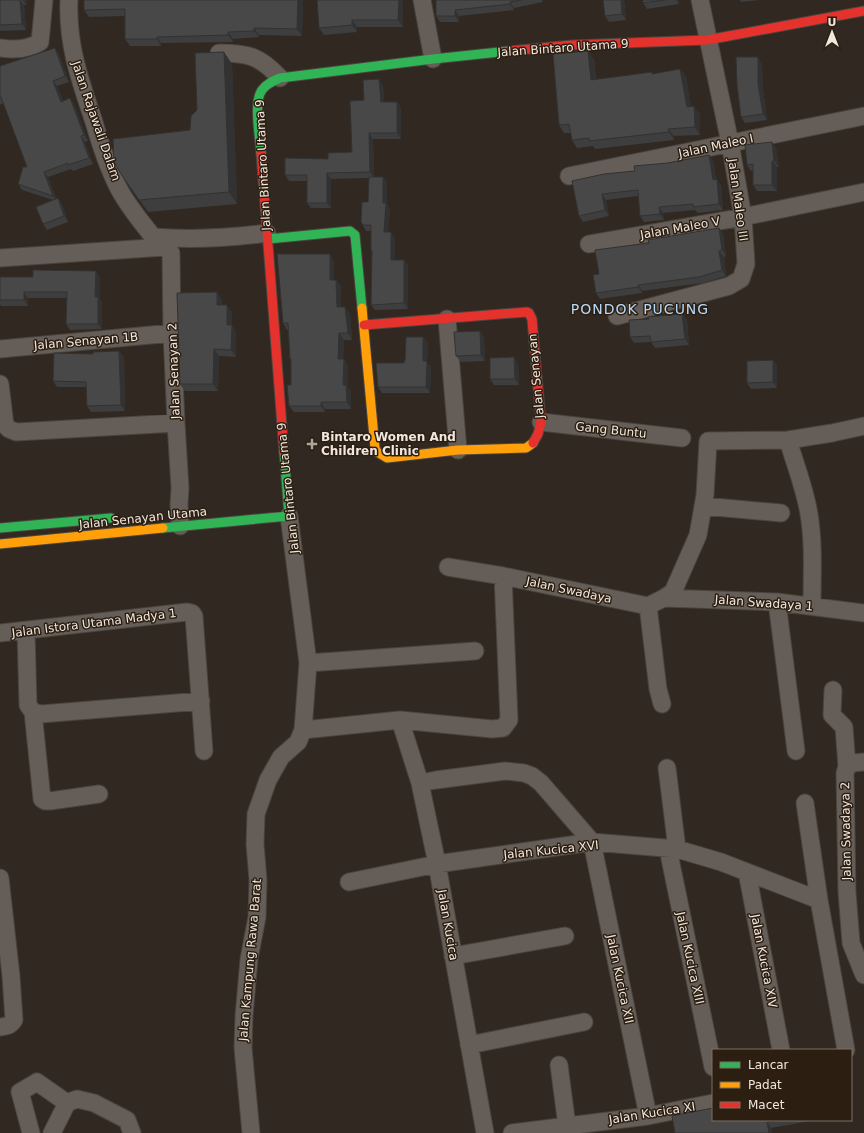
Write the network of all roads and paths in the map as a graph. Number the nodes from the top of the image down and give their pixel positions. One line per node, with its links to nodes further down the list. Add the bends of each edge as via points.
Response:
1 (44, 0): 7 (street, via 40,42 19,50)
2 (69, 0): 18 (street, Jalan Rajawali Dalam, via 71,39 76,66 103,152 131,210 153,237 180,239)
3 (422, 0): 10 (street)
4 (700, 0): 6 (street, Jalan Maleo III)
5 (864, 11): 6 (street, Jalan Bintaro Utama 9)
6 (707, 40): 10 (street, Jalan Bintaro Utama 9, via 572,45); 14 (street, Jalan Maleo III)
7 (0, 48)
8 (220, 53): 9 (street)
9 (259, 59): 11 (street); 12 (street)
10 (433, 59): 11 (street, Jalan Bintaro Utama 9)
11 (280, 78): 12 (street, Jalan Bintaro Utama 9, via 268,83)
12 (260, 91): 18 (street, Jalan Bintaro Utama 9, via 257,101)
13 (864, 116): 14 (street, Jalan Maleo I)
14 (730, 143): 15 (street, Jalan Maleo I); 17 (street, Jalan Maleo III)
15 (569, 176)
16 (864, 192): 17 (street, Jalan Maleo V)
17 (743, 217): 19 (street, Jalan Maleo V); 21 (street, Jalan Maleo III, via 746,264 741,279 729,286)
18 (267, 236): 23 (street, Jalan Senayan, via 344,231 355,235); 34 (street, Jalan Bintaro Utama 9)
19 (589, 244)
20 (0, 258): 24 (street, Jalan Senayan 2, via 165,247 171,253)
21 (617, 316)
22 (447, 319): 23 (street, Jalan Senayan); 27 (street, Jalan Senayan, via 529,313 532,319); 32 (street)
23 (364, 325): 32 (street, Jalan Senayan, via 377,452 388,458)
24 (172, 333): 25 (street, Jalan Senayan 1B); 28 (street, Jalan Senayan 2)
25 (0, 349)
26 (0, 384): 28 (street, via 5,425 16,432)
27 (541, 422): 30 (street, Gang Buntu); 32 (street, Jalan Senayan, via 535,440 526,448)
28 (176, 423): 37 (street, Jalan Senayan 2)
29 (863, 429): 31 (street)
30 (682, 438)
31 (788, 440): 33 (street, via 708,441); 45 (street, via 809,515 812,539)
32 (458, 450)
33 (703, 506): 35 (street); 42 (street, via 698,535 673,592)
34 (285, 507): 37 (street, Jalan Senayan Utama); 50 (street, Jalan Bintaro Utama 9)
35 (781, 513)
36 (117, 517): 38 (street, Jalan Senayan Utama)
37 (181, 517): 39 (street, Jalan Senayan Utama)
38 (0, 528)
39 (0, 544)
40 (448, 567): 41 (street, Jalan Swadaya)
41 (503, 576): 44 (street, Jalan Swadaya); 55 (street, via 509,720 503,728 492,729)
42 (664, 598): 43 (street, Jalan Swadaya 1); 44 (street)
43 (777, 602): 45 (street, Jalan Swadaya 1); 58 (street)
44 (648, 606): 53 (street)
45 (812, 606): 46 (street, Jalan Swadaya 1)
46 (864, 613)
47 (26, 631): 48 (street, Jalan Istora Utama Madya 1); 52 (street, Jalan Istora Utama Madya 1, via 192,613); 54 (street, via 28,705)
48 (0, 633)
49 (475, 652): 50 (street)
50 (308, 663): 56 (street, Jalan Bintaro Utama 9)
51 (833, 690): 60 (street, Jalan Swadaya 2, via 832,715 844,727)
52 (201, 701): 54 (street, via 41,714); 57 (street, Jalan Istora Utama Madya 1)
53 (662, 704)
54 (33, 712): 63 (street, via 42,799 50,801)
55 (400, 720): 56 (street); 62 (street, Jalan Kucica)
56 (303, 730): 90 (street, Jalan Kampung Rawa Barat, via 298,742 281,757 268,780 256,814 256,918 249,958 243,1048)
57 (204, 751)
58 (796, 751)
59 (864, 762): 60 (street, via 853,763)
60 (847, 767): 74 (street, Jalan Swadaya 2, via 847,892 851,942)
61 (667, 768): 66 (street, Jalan Kucica XIII)
62 (420, 783): 65 (street, via 504,771 524,773 541,783); 67 (street, Jalan Kucica)
63 (99, 794)
64 (805, 803): 71 (street)
65 (592, 842): 66 (street, Jalan Kucica XVI); 67 (street, Jalan Kucica XVI); 85 (street, Jalan Kucica XII)
66 (673, 849): 68 (street, Jalan Kucica XVI); 81 (street, Jalan Kucica XIII)
67 (437, 864): 69 (street, Jalan Kucica XVI); 73 (street, Jalan Kucica)
68 (747, 872): 71 (street, Jalan Kucica XVI); 79 (street, Jalan Kucica XIV)
69 (348, 882)
70 (0, 887): 75 (street)
71 (819, 900): 80 (street)
72 (564, 936): 73 (street)
73 (453, 956): 78 (street, Jalan Kucica)
74 (864, 974)
75 (5, 977): 77 (street, via 14,1020 8,1026)
76 (584, 1022): 78 (street)
77 (0, 1027)
78 (469, 1045): 91 (street, Jalan Kucica)
79 (781, 1049)
80 (846, 1049)
81 (712, 1062)
82 (558, 1065): 86 (street)
83 (67, 1103): 87 (street, via 37,1082 20,1092); 88 (street); 89 (street, via 77,1099 94,1102 127,1120)
84 (712, 1103): 85 (street, Jalan Kucica XI)
85 (648, 1116): 86 (street, Jalan Kucica XI)
86 (567, 1126): 92 (street, Jalan Kucica XI)
87 (31, 1133)
88 (52, 1133)
89 (132, 1133)
90 (251, 1133)
91 (485, 1133)
92 (512, 1133)

